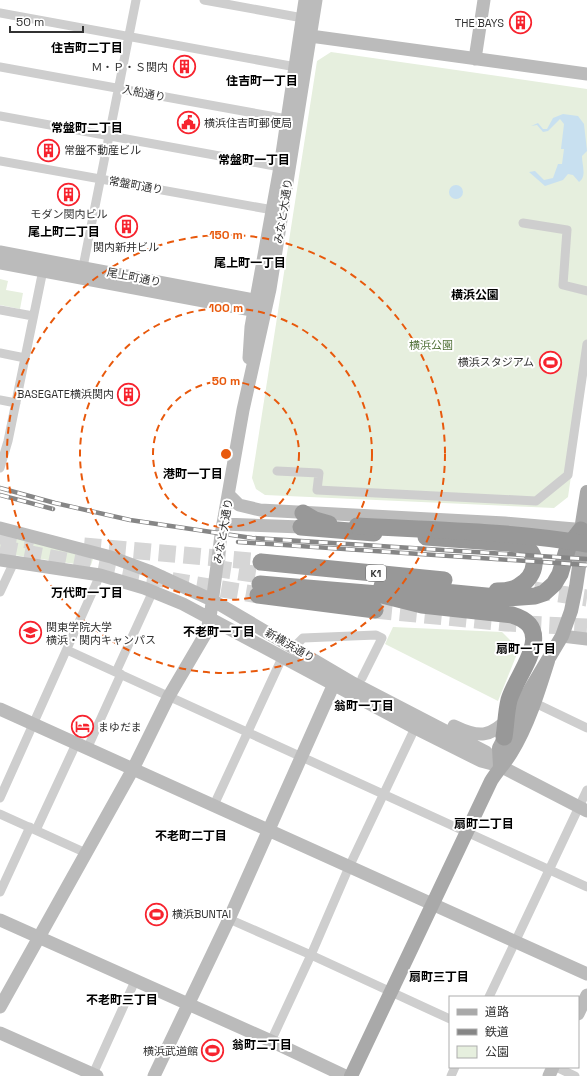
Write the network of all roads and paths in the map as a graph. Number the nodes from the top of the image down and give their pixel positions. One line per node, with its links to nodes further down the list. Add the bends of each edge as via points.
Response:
1 (136, 0): 9 (street)
2 (204, 0): 7 (street)
3 (305, 0): 7 (street, みなと大通り)
4 (316, 0): 8 (street, みなと大通り)
5 (484, 0): 10 (street)
6 (0, 14): 9 (street)
7 (303, 18): 8 (street, みなと大通り)
8 (306, 35): 10 (street); 12 (street, みなと大通り); 28 (street, みなと大通り)
9 (129, 36): 12 (street); 14 (street)
10 (475, 59): 13 (street)
11 (0, 67): 14 (street, 入船通り)
12 (296, 67): 16 (street, みなと大通り)
13 (587, 74)
14 (118, 88): 16 (street, 入船通り); 17 (street)
15 (0, 116): 17 (street)
16 (287, 119): 19 (street, みなと大通り)
17 (109, 135): 19 (street); 20 (street)
18 (0, 161): 20 (street, 常盤町通り)
19 (280, 167): 21 (street, みなと大通り)
20 (100, 179): 21 (street, 常盤町通り); 26 (street)
21 (273, 210): 28 (street, みなと大通り)
22 (523, 223): 27 (street, via 567,230 563,285)
23 (0, 252): 26 (street, 尾上町通り)
24 (0, 263): 25 (street, 尾上町通り)
25 (43, 270): 26 (street, 尾上町通り); 30 (street)
26 (82, 273): 28 (street, 尾上町通り)
27 (587, 291)
28 (261, 306): 39 (street, みなと大通り)
29 (0, 310): 30 (street)
30 (33, 316): 33 (street)
31 (587, 344): 37 (street, via 568,475 536,501 317,490 319,473)
32 (0, 353): 33 (street)
33 (25, 358): 35 (street)
34 (0, 400): 35 (street)
35 (16, 403): 36 (street)
36 (1, 465)
37 (277, 471)
38 (587, 492): 43 (main road, via 584,512)
39 (229, 495): 40 (street, via 246,508); 41 (street, みなと大通り)
40 (302, 520): 41 (street); 43 (highway, bridge, via 357,526 553,538); 43 (street, via 505,523); 49 (highway, via 520,544 528,547 534,556 534,566 529,578 519,586 505,591)
41 (223, 524): 52 (street, みなと大通り)
42 (0, 528): 52 (street, 新横浜通り, via 111,557 149,571)
43 (585, 535): 49 (highway, via 568,547 560,574 544,593 507,598); 55 (main road, via 571,611)
44 (0, 560): 45 (street)
45 (14, 562): 46 (street); 50 (street)
46 (100, 575): 51 (street); 57 (street)
47 (260, 579): 48 (highway, K1); 49 (highway); 53 (highway); 65 (highway, via 378,594 422,605 522,618 533,632 535,640)
48 (492, 585)
49 (441, 591)
50 (0, 592)
51 (153, 592): 54 (street); 61 (street)
52 (212, 600): 54 (street, みなと大通り); 58 (street, 新横浜通り)
53 (374, 610)
54 (210, 618): 59 (street); 64 (street, みなと大通り, via 206,633)
55 (562, 636): 56 (street); 60 (main road)
56 (587, 640)
57 (67, 650): 61 (street); 68 (street)
58 (300, 650): 62 (street); 62 (street, via 303,638 376,635 382,638); 75 (street, 新横浜通り, via 353,683 486,752)
59 (282, 658): 63 (street); 72 (street)
60 (548, 662): 65 (main road); 66 (main road)
61 (118, 673): 64 (street); 73 (street)
62 (362, 678): 71 (street, via 467,732 482,735)
63 (333, 686): 69 (street); 74 (street)
64 (169, 696): 72 (street); 76 (street, みなと大通り)
65 (515, 702): 71 (highway)
66 (535, 704): 70 (street); 75 (main road, via 511,754)
67 (0, 709): 68 (street)
68 (33, 724): 73 (street); 79 (street)
69 (415, 728): 75 (street, via 481,762); 78 (street)
70 (587, 728)
71 (501, 730): 75 (main road)
72 (247, 733): 74 (street); 80 (street)
73 (82, 746): 76 (street); 83 (street)
74 (300, 757): 78 (street); 84 (street)
75 (500, 766): 81 (street); 85 (main road)
76 (133, 770): 80 (street); 86 (street, みなと大通り)
77 (587, 790): 81 (street)
78 (384, 794): 85 (street); 87 (street)
79 (0, 798)
80 (214, 805): 84 (street)
81 (583, 809): 88 (street)
82 (0, 814): 83 (street)
83 (33, 829): 86 (street); 90 (street)
84 (268, 830): 87 (street); 92 (street)
85 (467, 832): 88 (street); 91 (main road)
86 (86, 853): 94 (street, みなと大通り)
87 (349, 867): 91 (street); 96 (street)
88 (549, 870): 89 (street); 95 (street)
89 (587, 887)
90 (0, 892)
91 (434, 904): 95 (street); 99 (main road)
92 (229, 919): 96 (street); 102 (street)
93 (0, 920): 94 (street)
94 (38, 938): 98 (street); 103 (street, みなと大通り)
95 (515, 941): 97 (street); 101 (street)
96 (312, 955): 99 (street); 107 (street)
97 (587, 974)
98 (135, 981): 102 (street); 109 (street)
99 (391, 993): 105 (street); 112 (main road)
100 (587, 995): 104 (street)
101 (489, 996)
102 (189, 1005): 107 (street); 110 (street)
103 (0, 1007)
104 (579, 1012)
105 (449, 1019)
106 (0, 1033): 109 (street)
107 (271, 1041): 111 (street)
108 (558, 1068): 113 (street)
109 (95, 1075)
110 (154, 1076)
111 (345, 1076)
112 (351, 1076)
113 (575, 1076)

